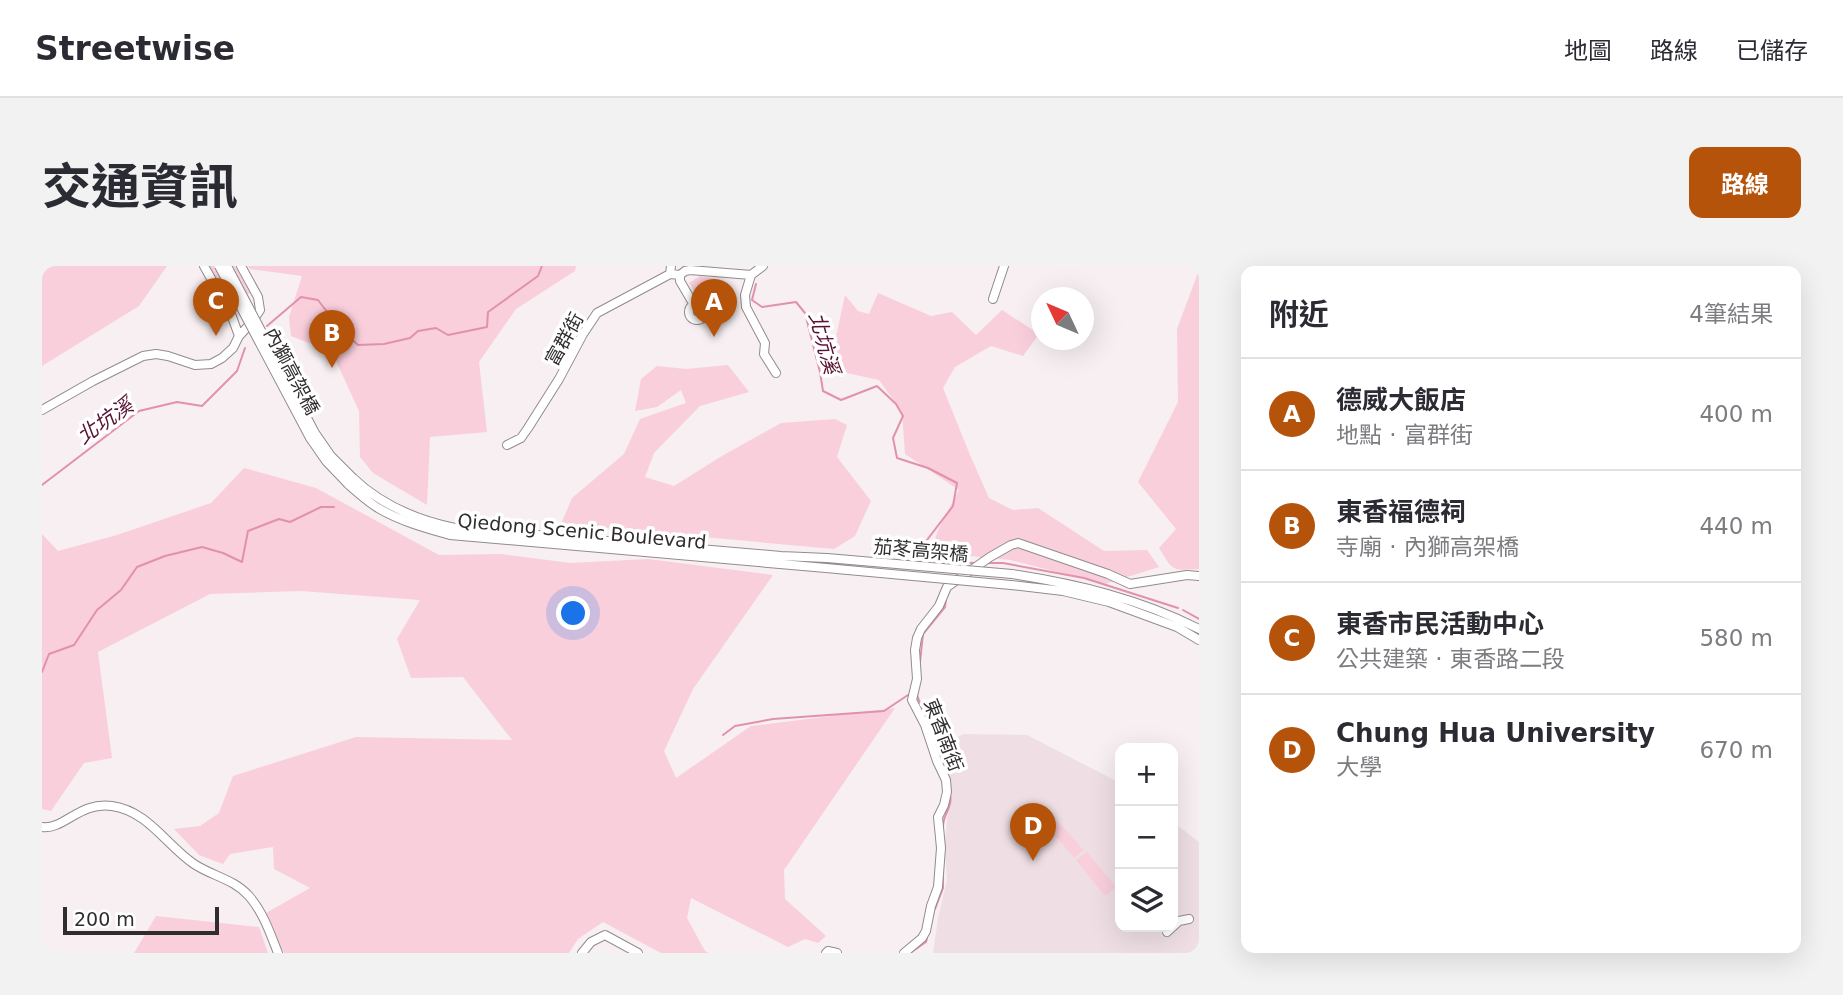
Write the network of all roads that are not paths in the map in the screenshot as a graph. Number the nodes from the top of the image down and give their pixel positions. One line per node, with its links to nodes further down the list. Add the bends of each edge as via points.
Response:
1 (204, 266): 12 (street)
2 (219, 266): 20 (street, 內獅高架橋, bridge, via 310,438 326,461)
3 (226, 266): 20 (street, 內獅高架橋, bridge, via 315,433)
4 (241, 266): 13 (street, via 258,298 260,310)
5 (763, 266): 9 (street)
6 (1004, 266): 10 (street)
7 (672, 269): 8 (street, 富群街, via 680,267); 19 (street, 富群街, via 597,313 528,428)
8 (682, 273): 9 (street, 富群街); 11 (street, via 680,281)
9 (751, 275): 15 (street, via 744,295 746,307)
10 (993, 299)
11 (694, 305)
12 (231, 314): 13 (street); 14 (street)
13 (252, 323): 14 (street)
14 (239, 336): 16 (street, via 233,348 211,364 195,365 156,354)
15 (776, 373)
16 (107, 375): 17 (street); 18 (street)
17 (42, 410)
18 (42, 416)
19 (508, 445)
20 (350, 481): 21 (street, Qiedong Scenic Boulevard, via 416,519 455,528); 22 (street, Qiedong Scenic Boulevard, via 375,506 415,526 450,535)
21 (827, 558): 24 (street, 茄苳高架橋, bridge, via 1064,582 1117,596)
22 (826, 568): 25 (street, 茄苳高架橋, bridge, via 1063,591 1109,602)
23 (1199, 576): 34 (street, 東香南街, via 1130,584 1018,543 947,587 917,638 912,700 946,780 938,823 940,876 926,931)
24 (1199, 629)
25 (1199, 640)
26 (42, 827): 29 (street, via 92,806 114,806 140,816 194,864 242,889 264,919)
27 (1189, 919): 28 (street)
28 (1178, 922)
29 (278, 953)
30 (582, 953): 31 (street, via 606,935)
31 (638, 953)
32 (826, 953): 33 (street)
33 (837, 953)
34 (904, 953)

